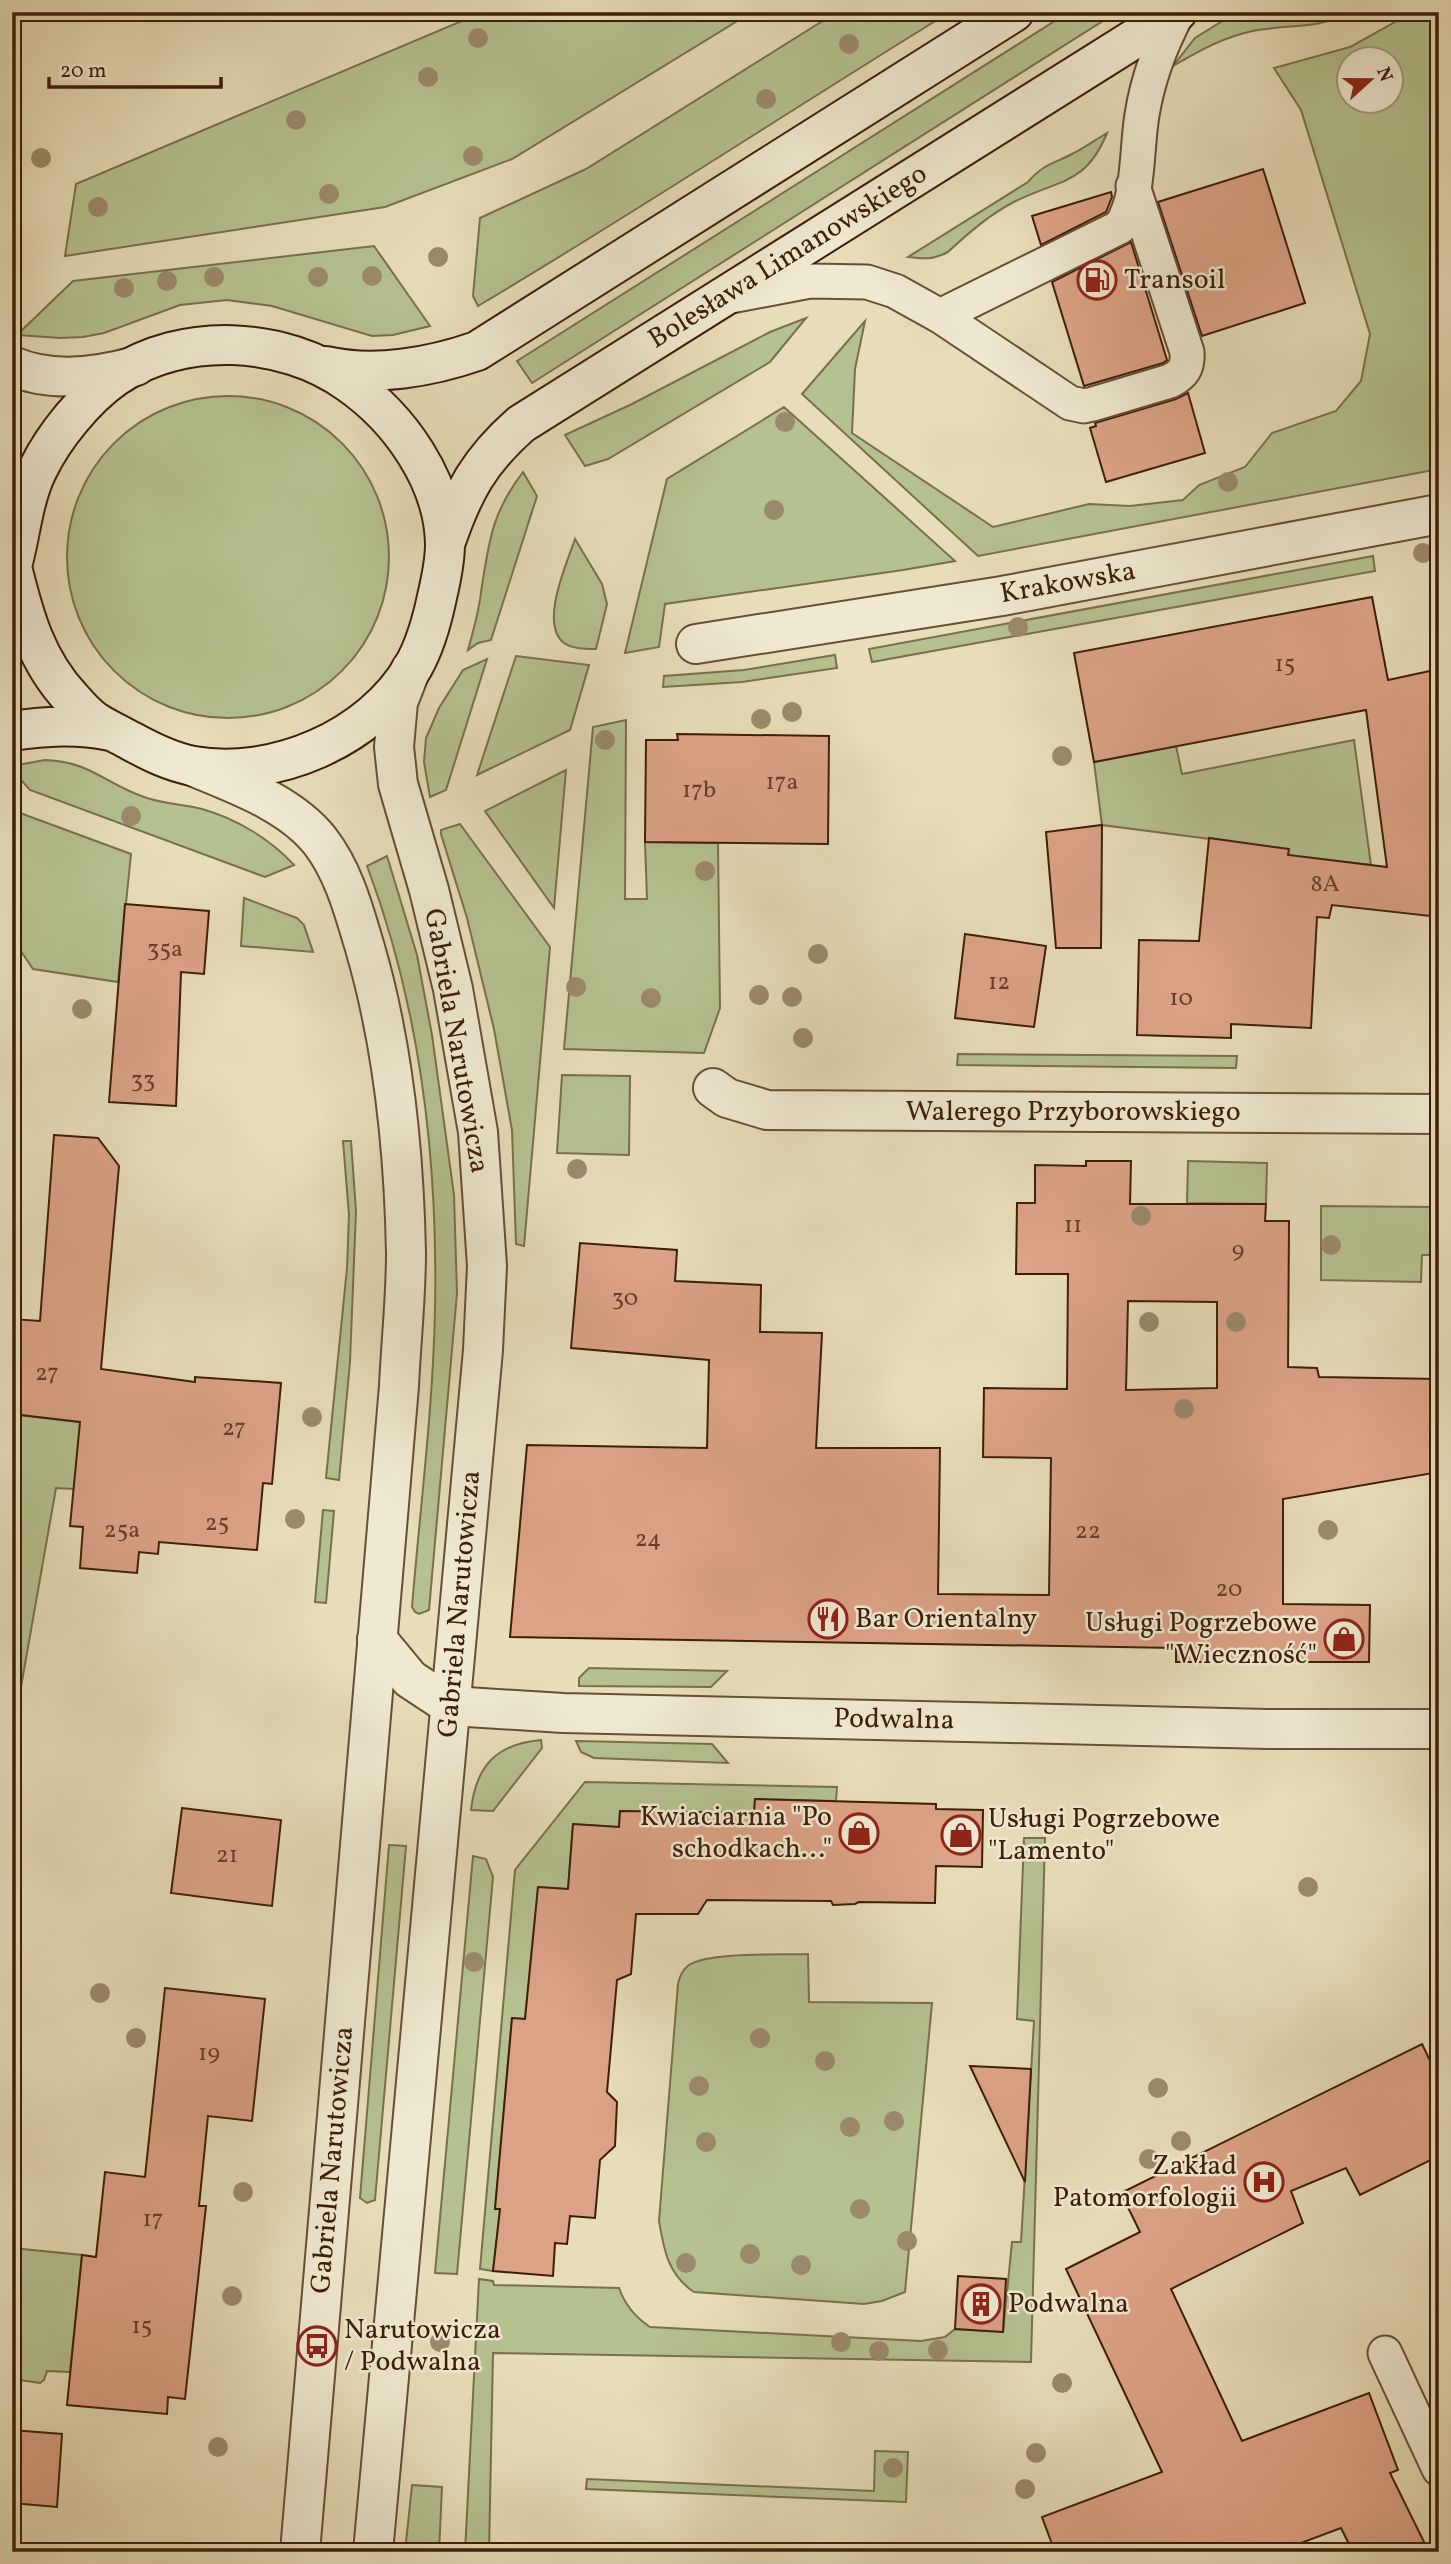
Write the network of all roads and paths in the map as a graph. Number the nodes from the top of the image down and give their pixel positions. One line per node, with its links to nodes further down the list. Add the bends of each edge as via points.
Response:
1 (1014, 12): 6 (street, via 477,351 413,368)
2 (1178, 12): 3 (lane, via 1152,69); 4 (street, Bolesława Limanowskiego)
3 (1133, 186): 5 (lane, via 1131,209 1121,227); 5 (lane, via 1187,352 1180,376 1078,405)
4 (725, 297): 5 (lane, via 810,281 853,280 895,291); 10 (street, Bolesława Limanowskiego, via 515,429 471,481)
5 (940, 316)
6 (317, 364): 8 (street, via 279,351 239,345 187,349); 10 (street, via 366,394 405,437 432,487)
7 (12, 366): 8 (street, via 54,376 83,376)
8 (136, 366): 11 (street, via 92,398 38,467)
9 (1439, 514): 12 (street, Krakowska, via 1002,596)
10 (445, 544): 13 (street, via 435,607)
11 (12, 566): 15 (street, via 27,627 47,668 86,714)
12 (696, 644)
13 (412, 667): 16 (street, via 376,710 330,743 248,768); 20 (street, Gabriela Narutowicza, via 394,727 398,784 453,989 478,1132 488,1266)
14 (12, 731): 15 (street, via 68,725)
15 (116, 733): 16 (street, via 167,759)
16 (192, 766): 19 (street, Gabriela Narutowicza, via 263,798 319,840 351,898 377,988 400,1125 406,1256)
17 (713, 1088): 18 (street, Walerego Przyborowskiego, via 727,1098 767,1110)
18 (1439, 1114)
19 (377, 1639): 20 (street, Podwalna, via 410,1679); 24 (street, Gabriela Narutowicza)
20 (451, 1706): 21 (street, Podwalna, via 563,1713); 25 (street, Gabriela Narutowicza)
21 (1439, 1729)
22 (1385, 2353): 23 (lane)
23 (1439, 2469)
24 (300, 2552)
25 (373, 2552)

